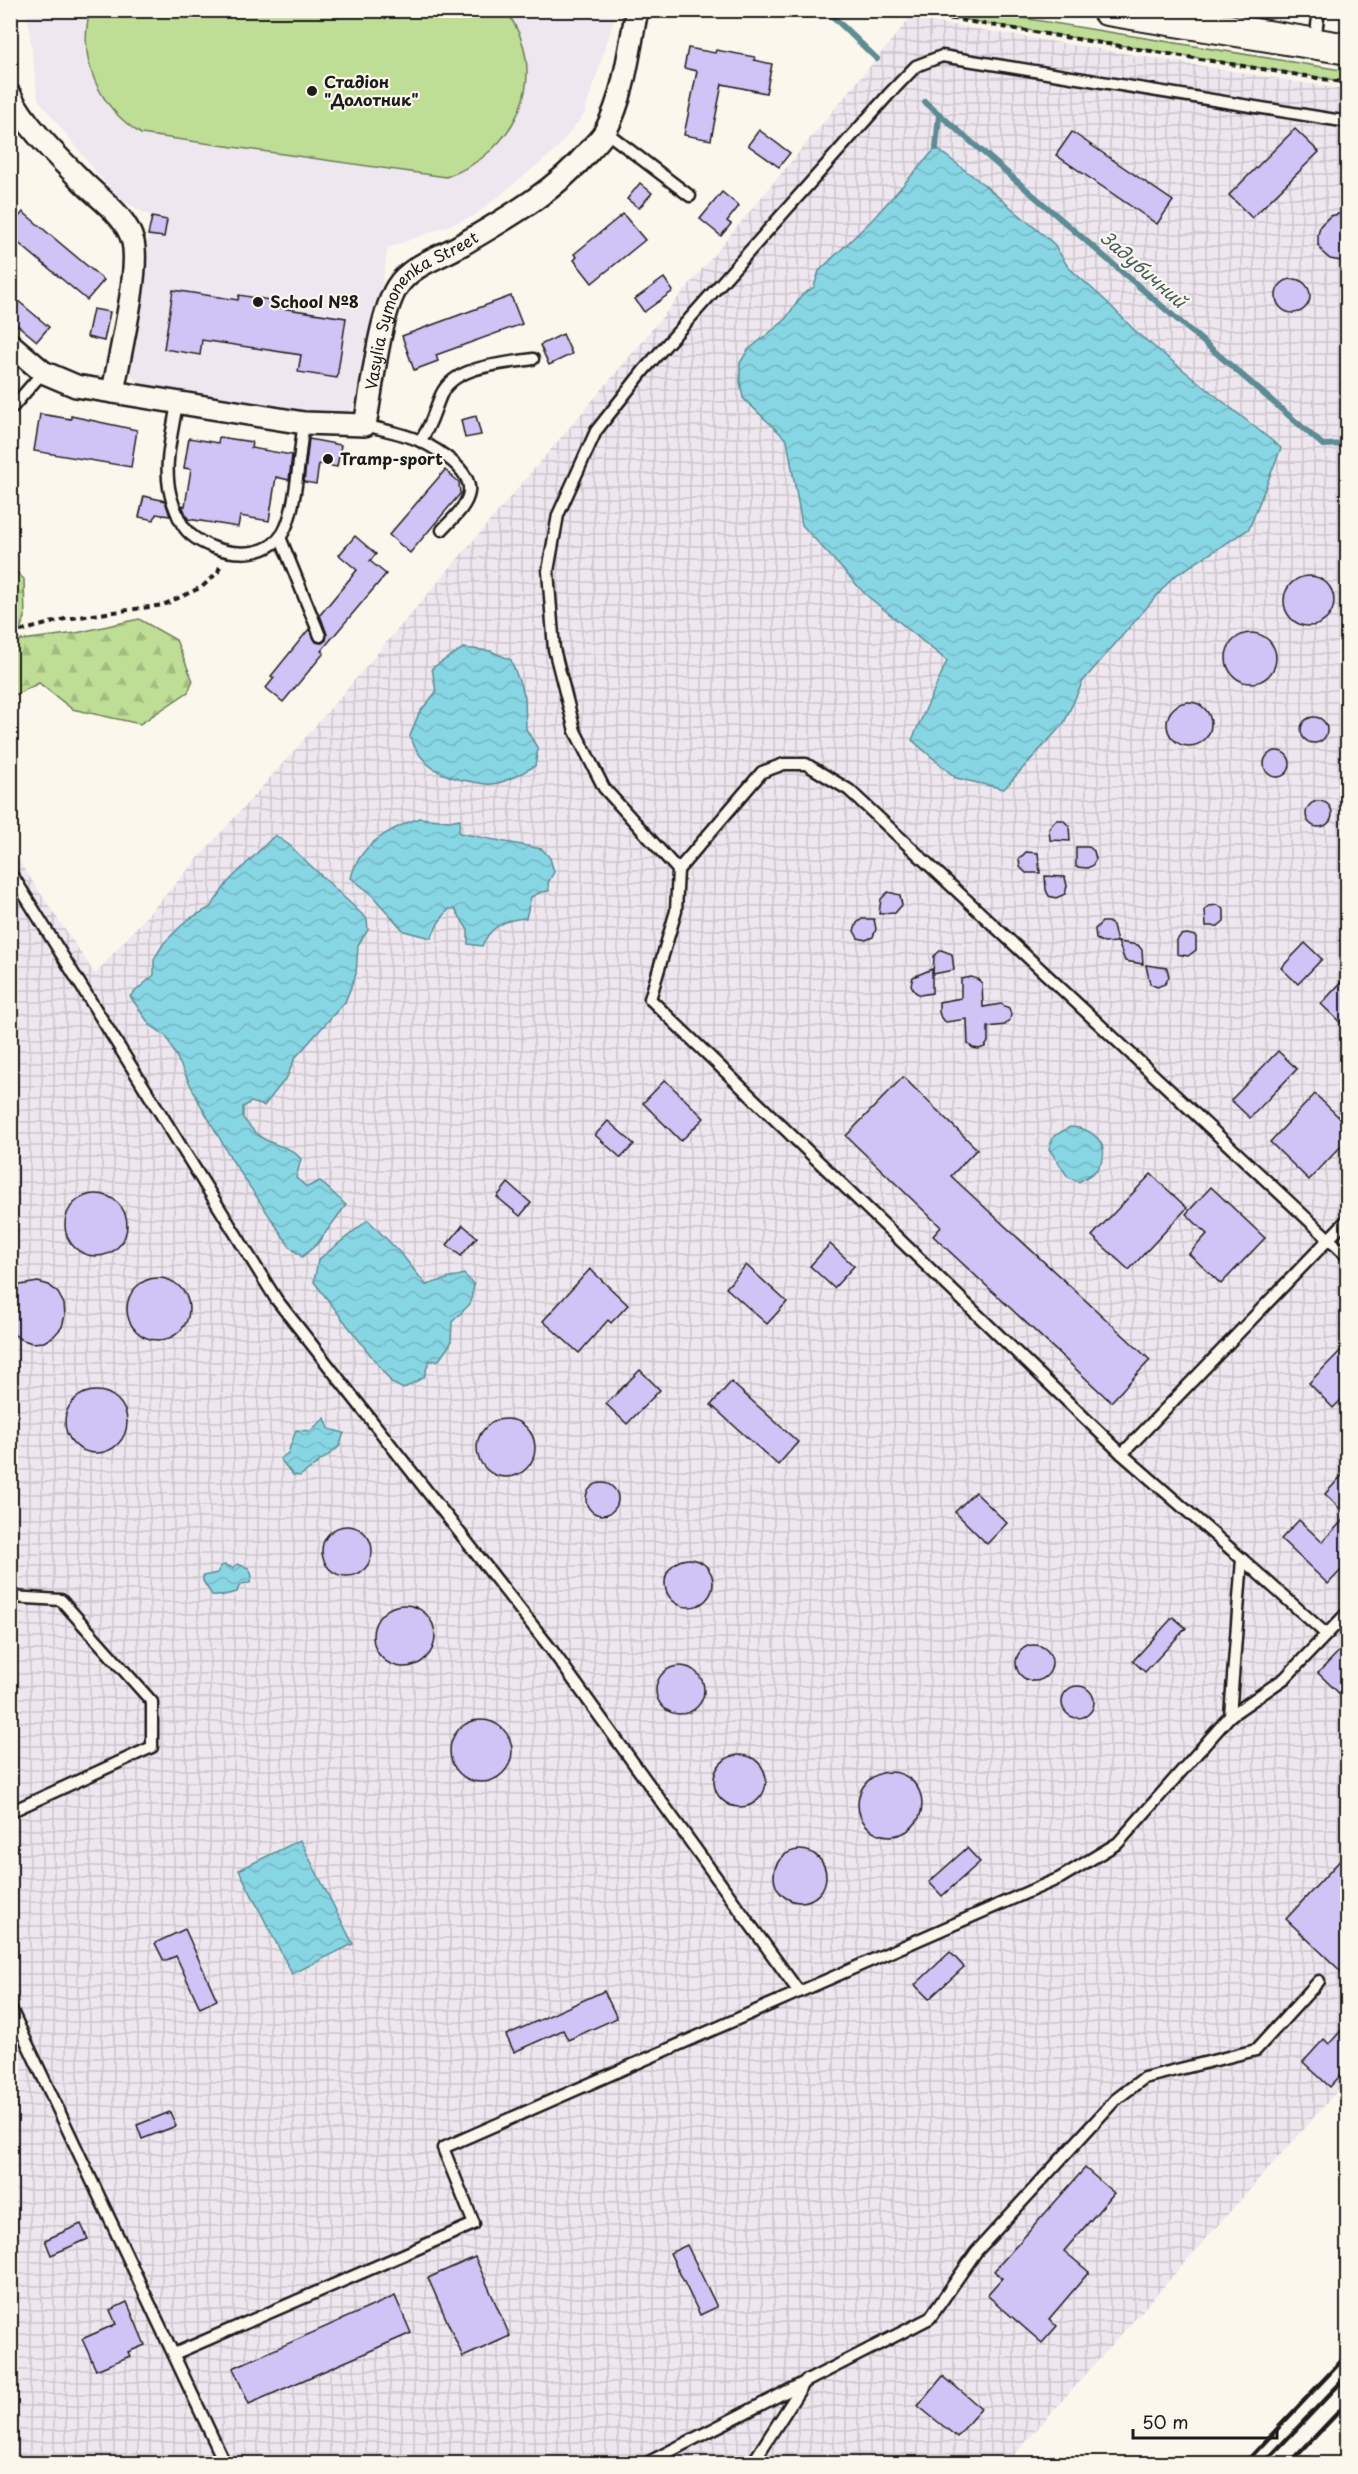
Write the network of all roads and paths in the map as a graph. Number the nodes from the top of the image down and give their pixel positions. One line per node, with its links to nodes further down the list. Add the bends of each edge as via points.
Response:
1 (637, 10): 10 (street, Vasylia Symonenka Street, via 617,105)
2 (898, 10): 7 (path)
3 (1107, 10): 5 (main road)
4 (1319, 10): 5 (lane)
5 (1315, 44): 6 (main road)
6 (1347, 49)
7 (1347, 83)
8 (10, 95): 15 (street, via 46,144 118,216 134,244 133,277)
9 (1347, 122): 26 (lane, via 942,56 916,66 881,102 644,370 603,422 558,515 548,571 554,650 576,731 604,788)
10 (606, 132): 11 (lane); 19 (street, Vasylia Symonenka Street, via 574,168 531,204 412,270 397,287 389,304)
11 (690, 196)
12 (10, 344): 14 (street)
13 (533, 359): 20 (lane, via 464,372 452,379)
14 (43, 372): 15 (street, via 76,386); 17 (lane)
15 (113, 392): 16 (street)
16 (177, 403): 18 (street); 23 (lane, via 166,475 172,501 182,526 191,535)
17 (10, 410)
18 (303, 423): 19 (street); 22 (lane, via 291,508)
19 (365, 425): 20 (lane)
20 (420, 441): 21 (lane, via 461,468 468,480 466,502)
21 (442, 530)
22 (280, 537): 23 (lane, via 251,553); 25 (lane)
23 (225, 551): 24 (path, via 218,572 202,586 164,605 65,619)
24 (10, 634)
25 (320, 636)
26 (678, 870): 29 (lane, via 762,772 784,764 806,764 849,790); 31 (lane, via 676,911 650,999)
27 (14, 879): 39 (lane, via 276,1299 551,1649)
28 (1347, 1219): 29 (lane)
29 (1328, 1240): 30 (lane); 31 (lane)
30 (1347, 1257)
31 (1122, 1454): 32 (lane)
32 (1242, 1559): 35 (lane); 36 (lane)
33 (10, 1597): 37 (lane, via 61,1600 152,1702 152,1747)
34 (1347, 1612): 35 (lane)
35 (1326, 1634): 36 (lane, via 1285,1678)
36 (1230, 1716): 39 (lane, via 1118,1843 1060,1878)
37 (10, 1812)
38 (1319, 1981): 42 (lane, via 1256,2050 1144,2078 1115,2100 976,2252 930,2318)
39 (799, 1992): 41 (lane, via 443,2148 474,2224)
40 (10, 2007): 41 (lane)
41 (174, 2354): 43 (lane)
42 (806, 2380): 44 (lane); 45 (lane)
43 (225, 2463)
44 (645, 2463)
45 (752, 2463)

